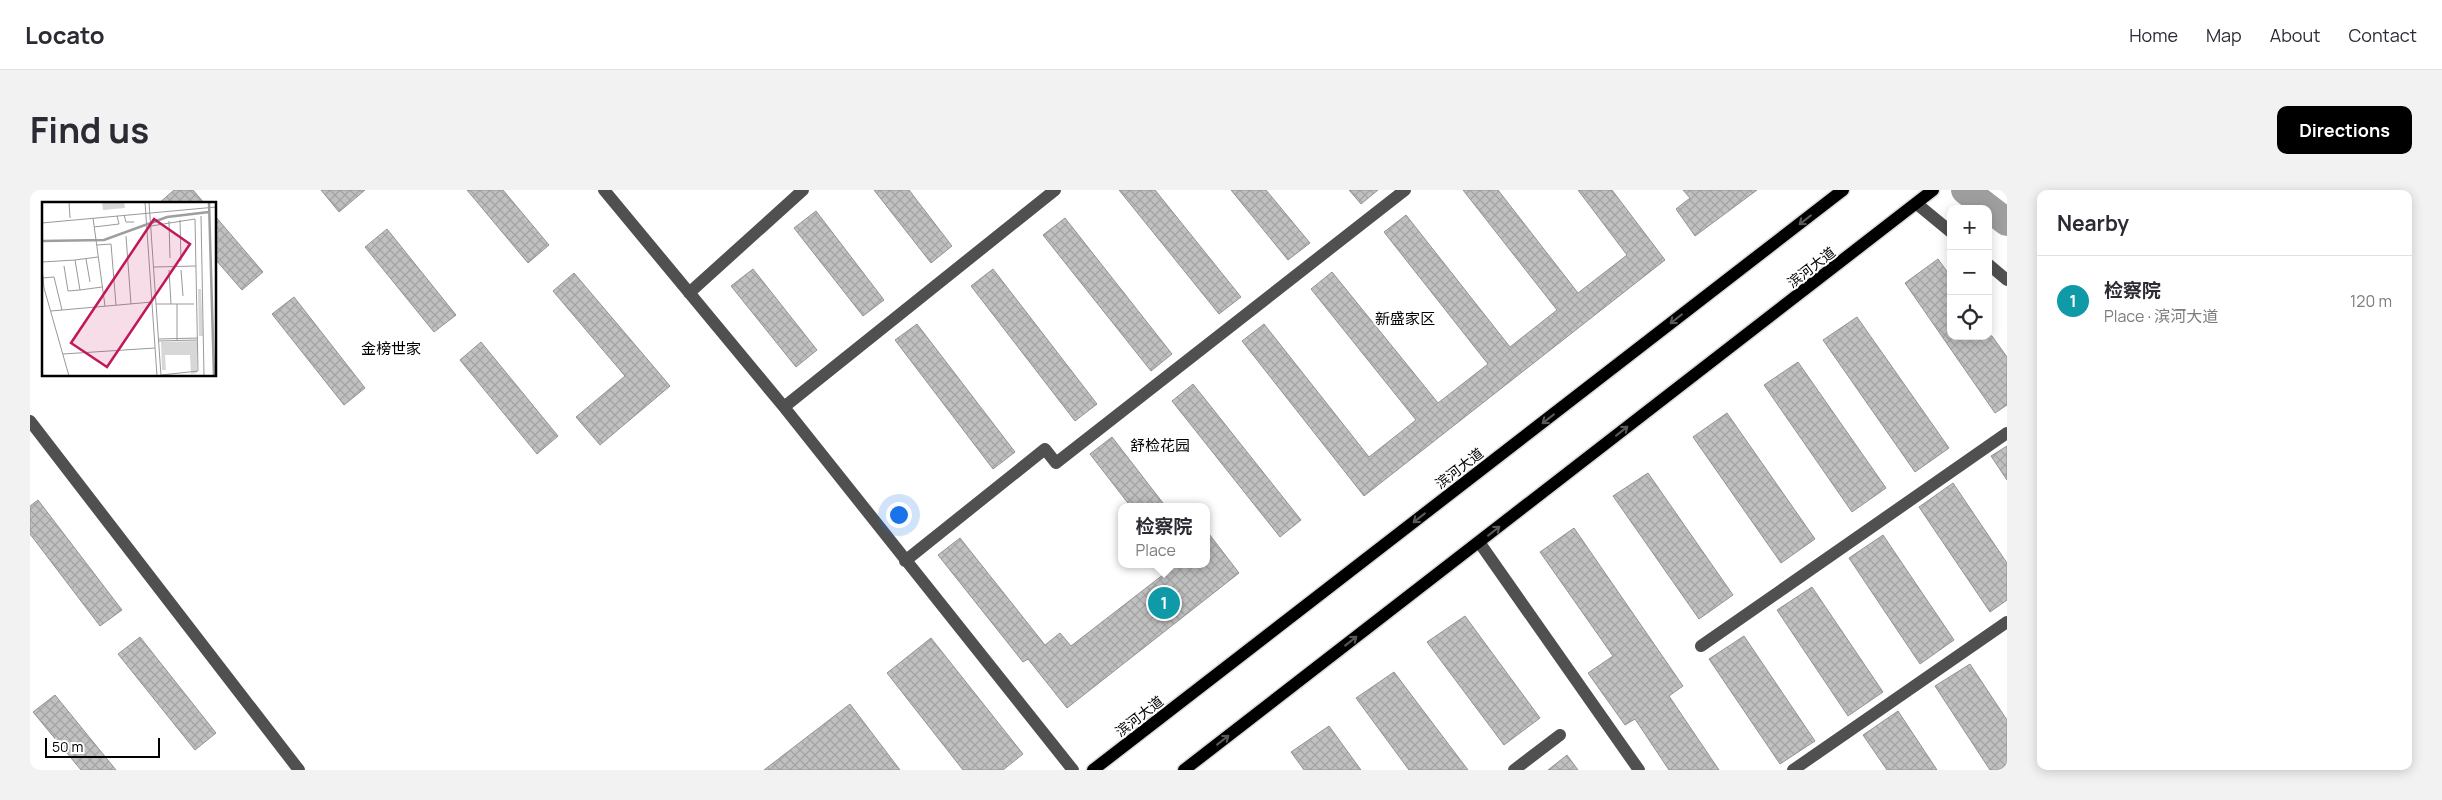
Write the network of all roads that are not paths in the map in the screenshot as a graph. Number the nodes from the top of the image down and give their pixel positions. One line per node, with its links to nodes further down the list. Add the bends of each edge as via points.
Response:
1 (604, 190): 11 (street)
2 (803, 190): 11 (street)
3 (1055, 190): 12 (street)
4 (1405, 190): 16 (street, via 1056,462 1045,449)
5 (1843, 190): 22 (main road, 滨河大道, one-way to 22)
6 (1932, 190): 7 (main road, 滨河大道)
7 (1917, 204): 8 (street); 15 (main road, 滨河大道, one-way to 7)
8 (1947, 229)
9 (1992, 267): 10 (street)
10 (2007, 280)
11 (689, 293): 12 (street)
12 (784, 407): 16 (street)
13 (30, 421): 20 (street)
14 (2007, 433): 18 (street)
15 (1479, 542): 23 (main road, 滨河大道, one-way to 15); 25 (street)
16 (905, 561): 21 (street)
17 (2007, 622): 26 (street)
18 (1702, 646)
19 (1560, 735): 24 (street)
20 (299, 770)
21 (1073, 770)
22 (1093, 770)
23 (1184, 770)
24 (1514, 770)
25 (1639, 770)
26 (1793, 770)

